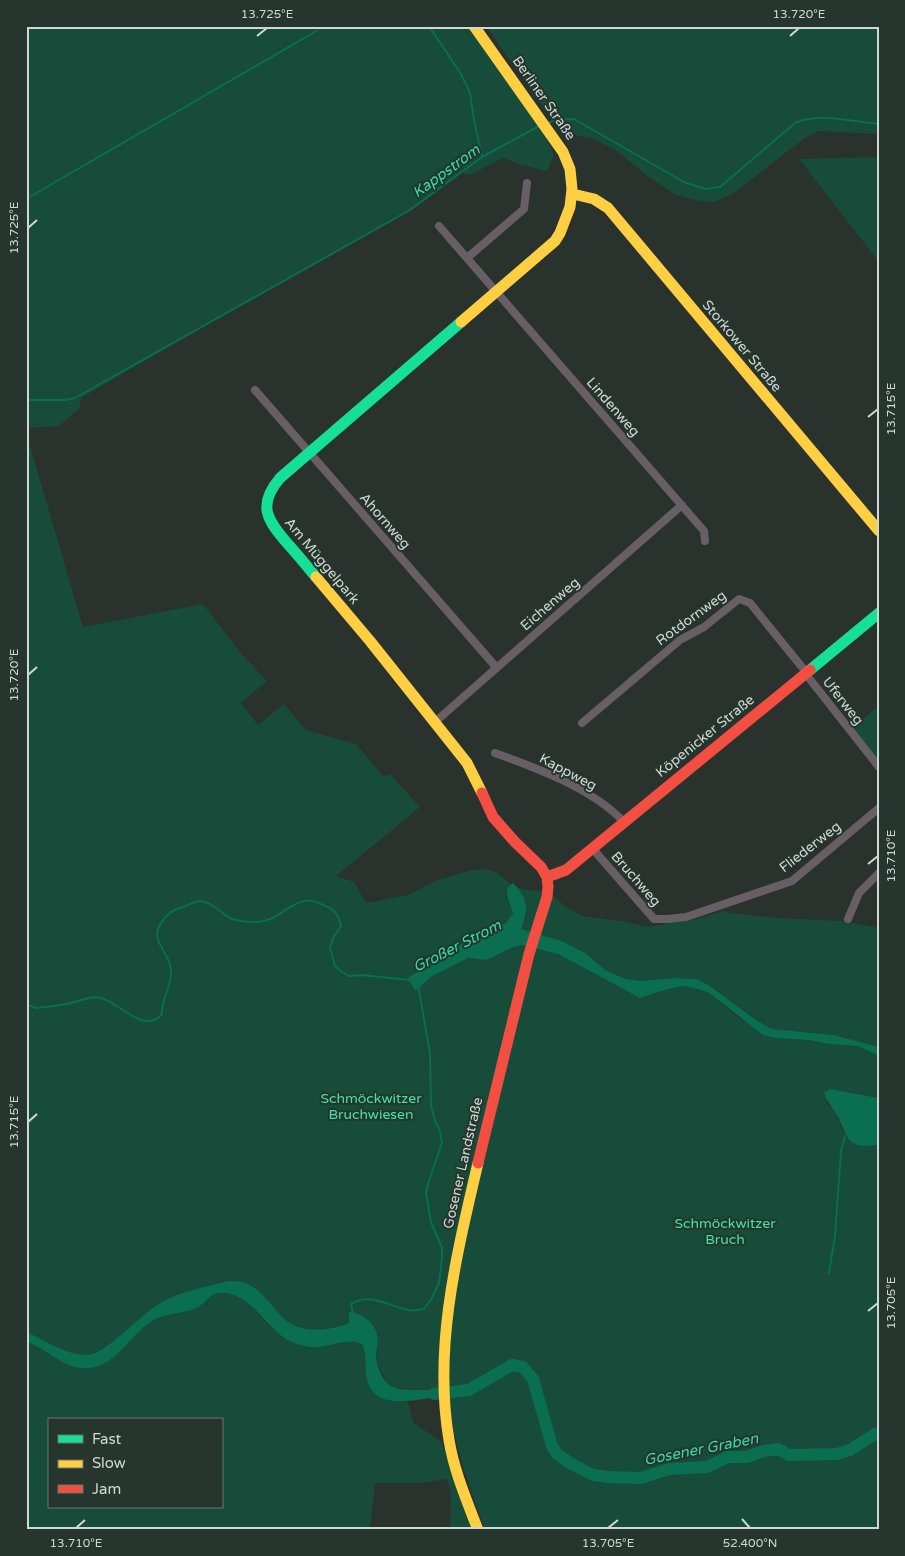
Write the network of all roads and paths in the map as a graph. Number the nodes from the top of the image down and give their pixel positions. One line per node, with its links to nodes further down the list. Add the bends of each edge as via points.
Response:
1 (474, 26): 3 (main road, Berliner Straße, via 567,158)
2 (527, 184): 5 (street, via 524,209)
3 (573, 194): 6 (main road, Am Müggelpark, via 568,219 555,241); 10 (main road, Storkower Straße, via 594,199 608,208)
4 (439, 226): 5 (street, Lindenweg)
5 (467, 258): 6 (street, Lindenweg)
6 (495, 292): 8 (main road, Am Müggelpark); 9 (street, Lindenweg)
7 (255, 390): 8 (street, Ahornweg)
8 (310, 452): 13 (street, Ahornweg); 15 (main road, Am Müggelpark, via 269,492 266,510 271,524)
9 (682, 505): 11 (street, Lindenweg, via 704,531); 13 (street, Eichenweg)
10 (879, 531)
11 (705, 541)
12 (879, 612): 14 (main road, Köpenicker Straße)
13 (496, 667): 15 (street, Eichenweg)
14 (806, 673): 16 (street, Rotdornweg, via 750,603 739,599 704,627 680,640); 18 (street, Uferweg); 20 (main road, Köpenicker Straße)
15 (434, 722): 23 (main road, Am Müggelpark, via 467,763 493,817)
16 (582, 723)
17 (495, 753): 20 (street, Kappweg, via 536,768 573,787)
18 (879, 767)
19 (879, 808): 24 (street, Fliederweg, via 792,881)
20 (624, 822): 21 (main road, Köpenicker Straße)
21 (592, 848): 23 (main road, Köpenicker Straße, via 566,870); 24 (street, Bruchweg, via 654,918 686,917)
22 (879, 873): 25 (street, via 860,893)
23 (547, 877): 26 (main road, Gosener Landstraße, via 547,897 529,954 466,1214 448,1306 444,1406 458,1475)
24 (723, 904)
25 (848, 919)
26 (478, 1530)

